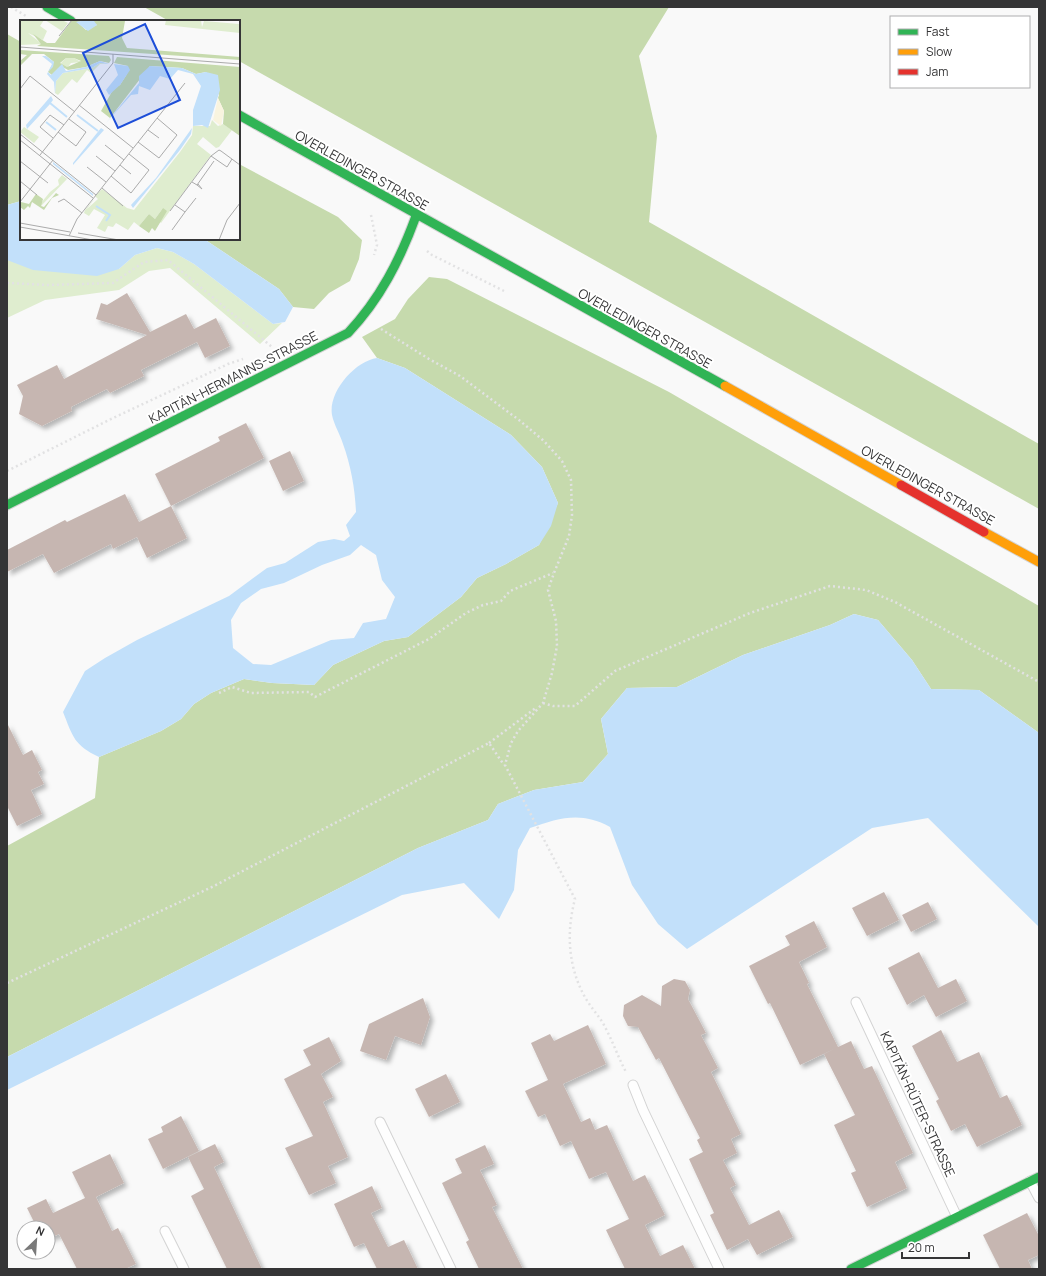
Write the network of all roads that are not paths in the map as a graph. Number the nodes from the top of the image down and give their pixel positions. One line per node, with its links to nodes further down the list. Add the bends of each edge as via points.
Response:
1 (47, 7): 2 (street)
2 (69, 20)
3 (240, 117): 4 (street, OVERLEDINGER STRASSE)
4 (416, 216): 5 (street, KAPITÄN-HERMANNS-STRASSE, via 410,236 394,269 364,318 348,333); 6 (street, OVERLEDINGER STRASSE)
5 (7, 505)
6 (1039, 562)
7 (856, 1002): 13 (lane, KAPITÄN-RÜTER-STRASSE)
8 (633, 1085): 17 (lane)
9 (380, 1122): 16 (lane)
10 (1039, 1176): 11 (street)
11 (1030, 1181): 12 (lane); 13 (street)
12 (1039, 1198)
13 (957, 1217): 18 (street)
14 (165, 1231): 15 (lane)
15 (184, 1269)
16 (451, 1269)
17 (719, 1269)
18 (851, 1269)

